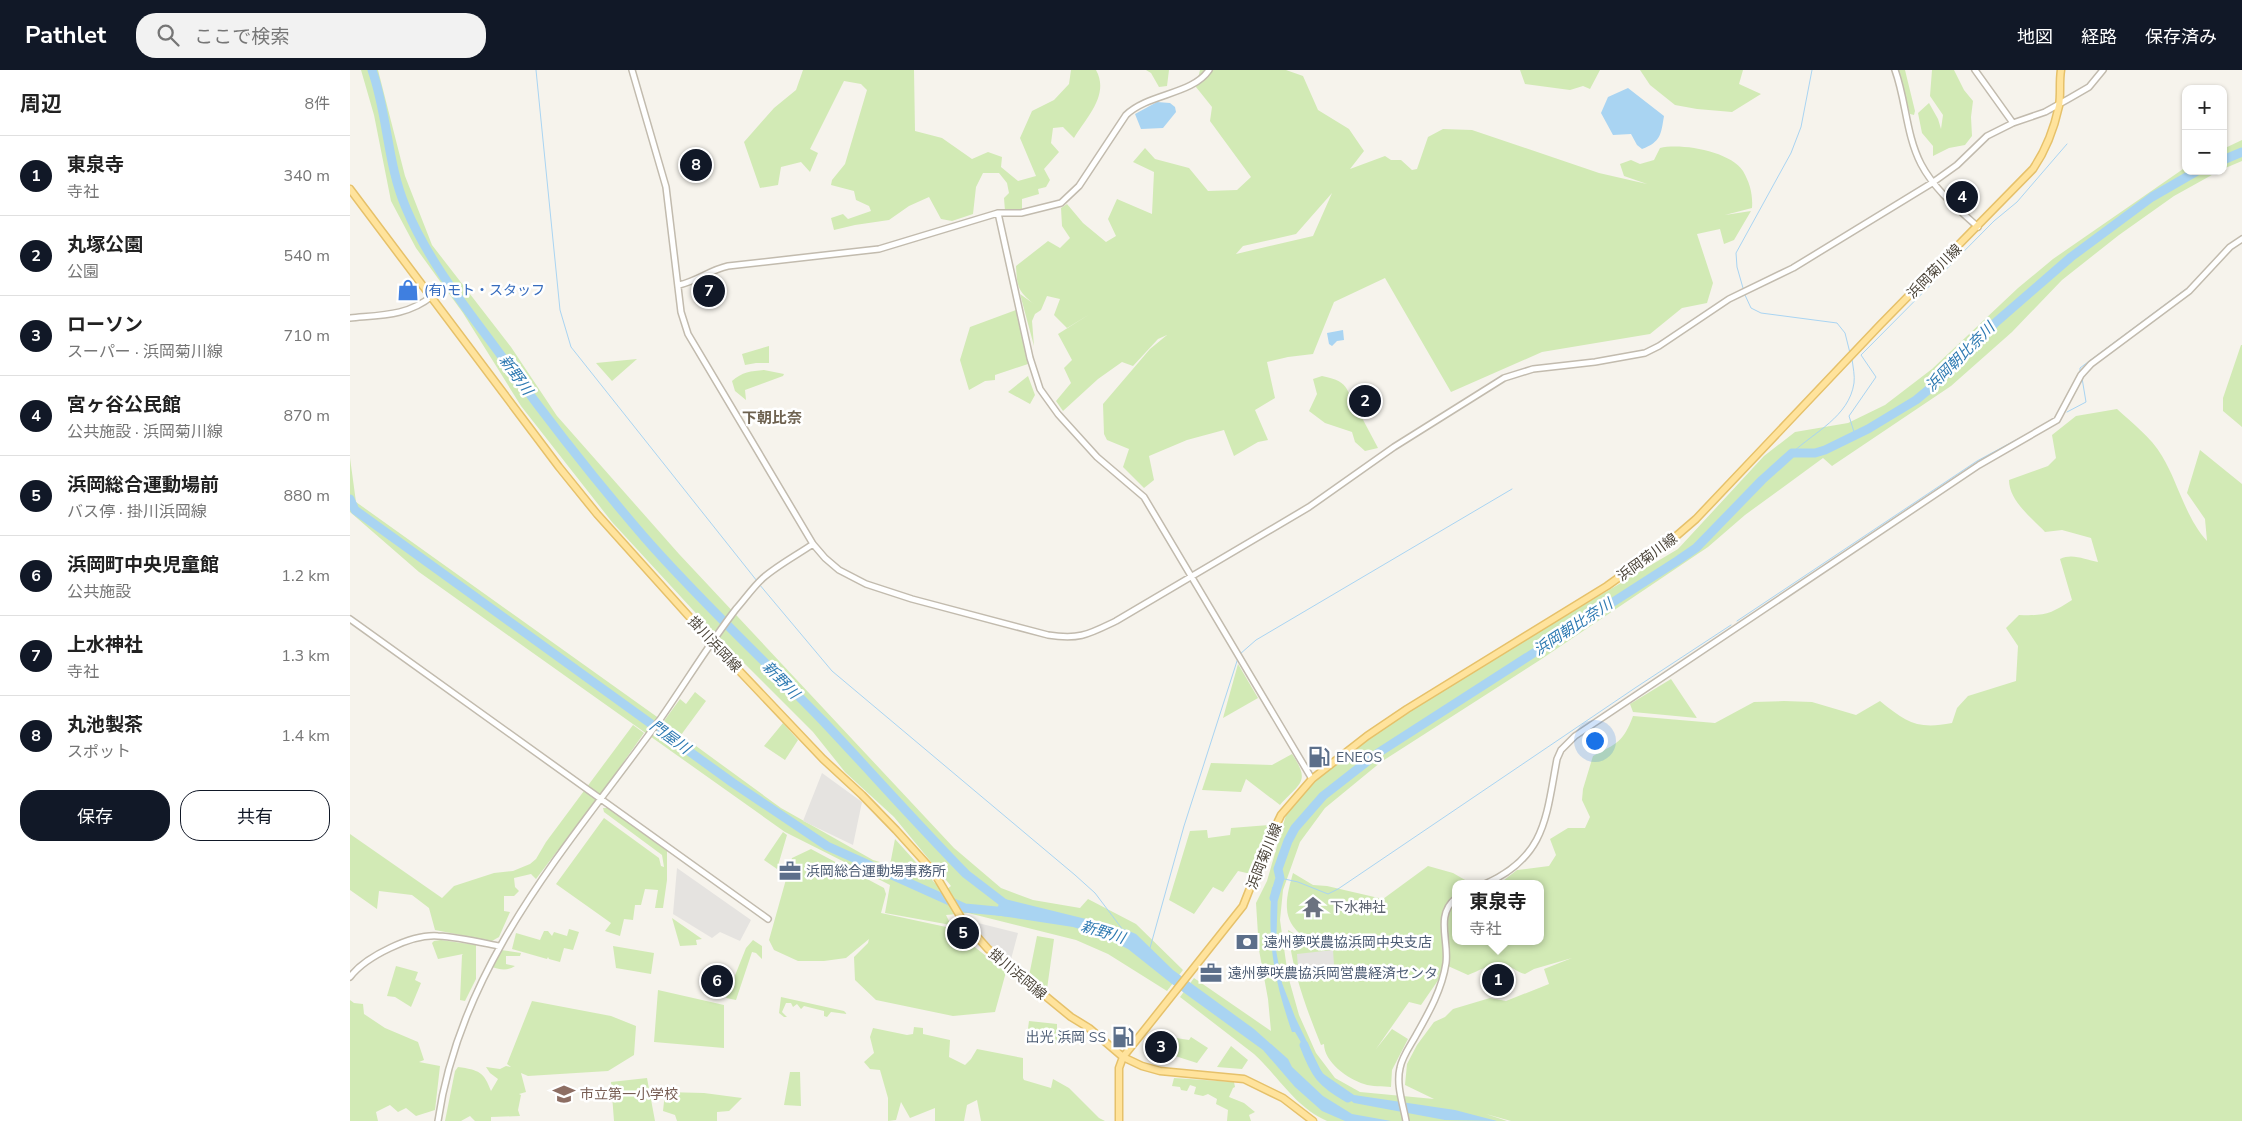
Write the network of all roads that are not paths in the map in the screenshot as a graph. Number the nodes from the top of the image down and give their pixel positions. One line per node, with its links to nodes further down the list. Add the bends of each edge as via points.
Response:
1 (632, 70): 14 (street, via 666,187)
2 (1210, 70): 11 (street, via 1195,84 1135,107 1126,115 1067,199 1020,213)
3 (1895, 70): 9 (street, via 1916,150)
4 (1975, 70): 8 (street)
5 (2061, 70): 7 (main road, 浜岡菊川線)
6 (2103, 70): 7 (street, via 2089,87)
7 (2059, 105): 8 (street); 12 (main road, 浜岡菊川線, via 2043,155 2023,182)
8 (2013, 123): 9 (street, via 1987,136 1957,165)
9 (1932, 183): 12 (street); 18 (street, via 1793,268 1729,299 1645,353 1533,369 1504,378 1394,446 1309,507)
10 (350, 189): 15 (main road, 掛川浜岡線)
11 (998, 213): 14 (street, via 879,249 728,266 694,282); 18 (street, via 1030,358 1040,389 1097,457 1144,497)
12 (1978, 227): 21 (main road, 浜岡菊川線, via 1674,538 1607,586 1399,714)
13 (2242, 239): 23 (street, via 2230,247 2189,291 2085,371 2057,420 1979,466 1575,736 1557,759 1542,829 1535,845 1515,866)
14 (679, 285): 17 (street, via 688,334)
15 (432, 296): 16 (street, via 401,313); 20 (main road, 掛川浜岡線, via 590,506)
16 (350, 318)
17 (813, 544): 18 (street, via 839,570 866,584 1060,637 1093,633); 20 (street, via 755,585)
18 (1192, 576): 21 (street)
19 (350, 619): 22 (street)
20 (712, 642): 22 (street, via 660,720); 28 (main road, 掛川浜岡線, via 933,871 973,934 1035,989)
21 (1312, 779): 28 (main road, 浜岡菊川線, via 1288,805 1275,826 1243,906)
22 (601, 798): 25 (street); 26 (street)
23 (1494, 880)
24 (1452, 901): 32 (street, via 1444,915 1444,972 1432,1006 1400,1067 1400,1094)
25 (768, 919)
26 (499, 946): 27 (street, via 437,936 415,939 362,964); 29 (street, via 458,1036)
27 (350, 977)
28 (1123, 1057): 30 (main road, via 1119,1068); 31 (main road, 掛川浜岡線, via 1160,1071 1244,1079 1283,1098)
29 (438, 1121)
30 (1119, 1121)
31 (1313, 1121)
32 (1406, 1121)

